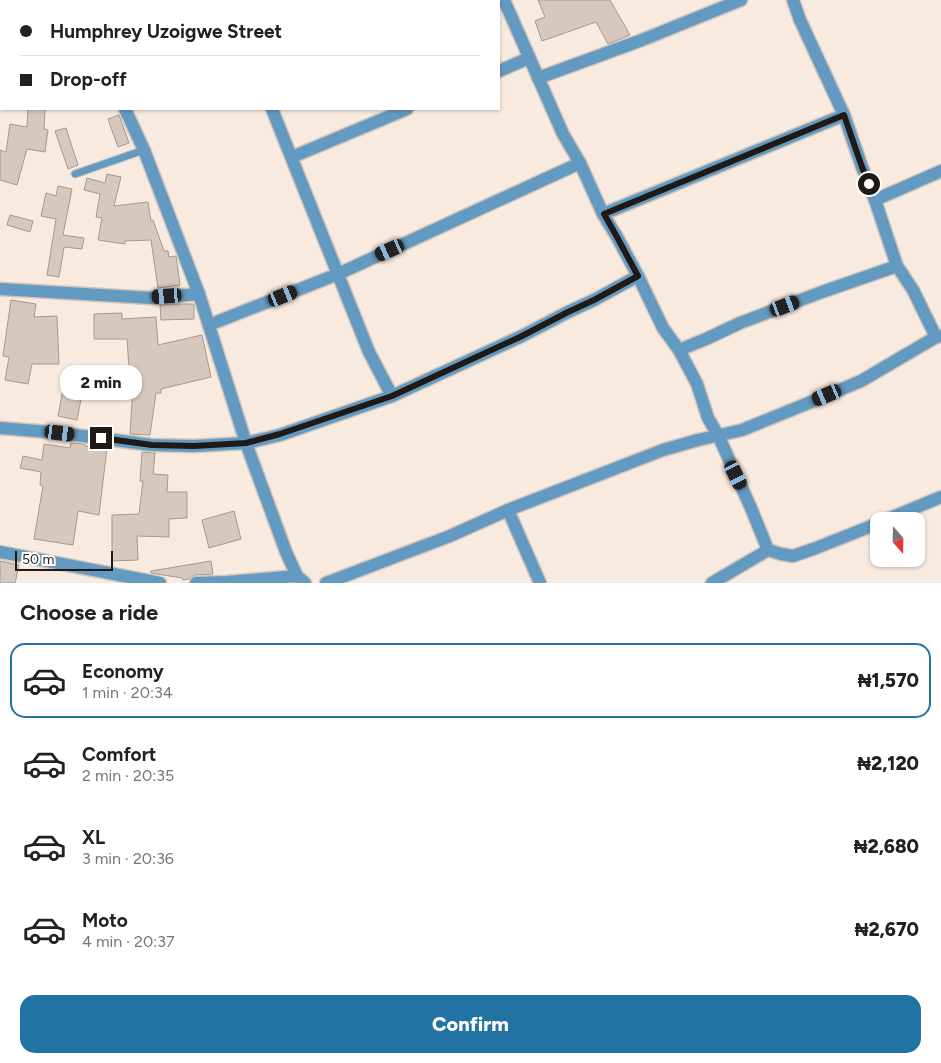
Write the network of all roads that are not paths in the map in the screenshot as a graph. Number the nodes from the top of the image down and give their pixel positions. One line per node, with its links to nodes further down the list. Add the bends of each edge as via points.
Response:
1 (504, 0): 4 (street)
2 (741, 0): 6 (street)
3 (793, 0): 10 (street)
4 (529, 58): 5 (street); 6 (street)
5 (500, 70)
6 (538, 78): 13 (street)
7 (126, 110): 11 (street)
8 (272, 110): 12 (street)
9 (405, 110): 12 (street)
10 (844, 115): 16 (street); 17 (street)
11 (144, 150): 15 (lane); 22 (street)
12 (292, 157): 19 (street)
13 (580, 163): 17 (street); 19 (street)
14 (941, 171): 16 (street)
15 (75, 174)
16 (875, 200): 18 (street)
17 (604, 214): 20 (street)
18 (897, 266): 24 (street); 25 (street, via 740,323)
19 (338, 274): 23 (street); 26 (street, via 369,352)
20 (638, 276): 25 (street, via 663,328); 26 (street, via 522,336)
21 (0, 289): 22 (street, via 151,298)
22 (199, 294): 23 (street)
23 (209, 325): 29 (street)
24 (938, 336): 28 (street, via 860,381 742,430)
25 (679, 350): 28 (street)
26 (392, 396): 29 (street)
27 (0, 428): 29 (street, via 152,445)
28 (718, 435): 31 (street, via 663,450); 34 (street)
29 (246, 443): 36 (street, via 286,552)
30 (941, 497): 32 (street)
31 (508, 510): 39 (street, via 450,536); 40 (street)
32 (905, 512)
33 (870, 527): 34 (street, via 793,556)
34 (768, 550): 41 (street)
35 (0, 552): 37 (street)
36 (301, 579): 38 (street)
37 (160, 583)
38 (196, 583)
39 (326, 583)
40 (540, 583)
41 (712, 583)

